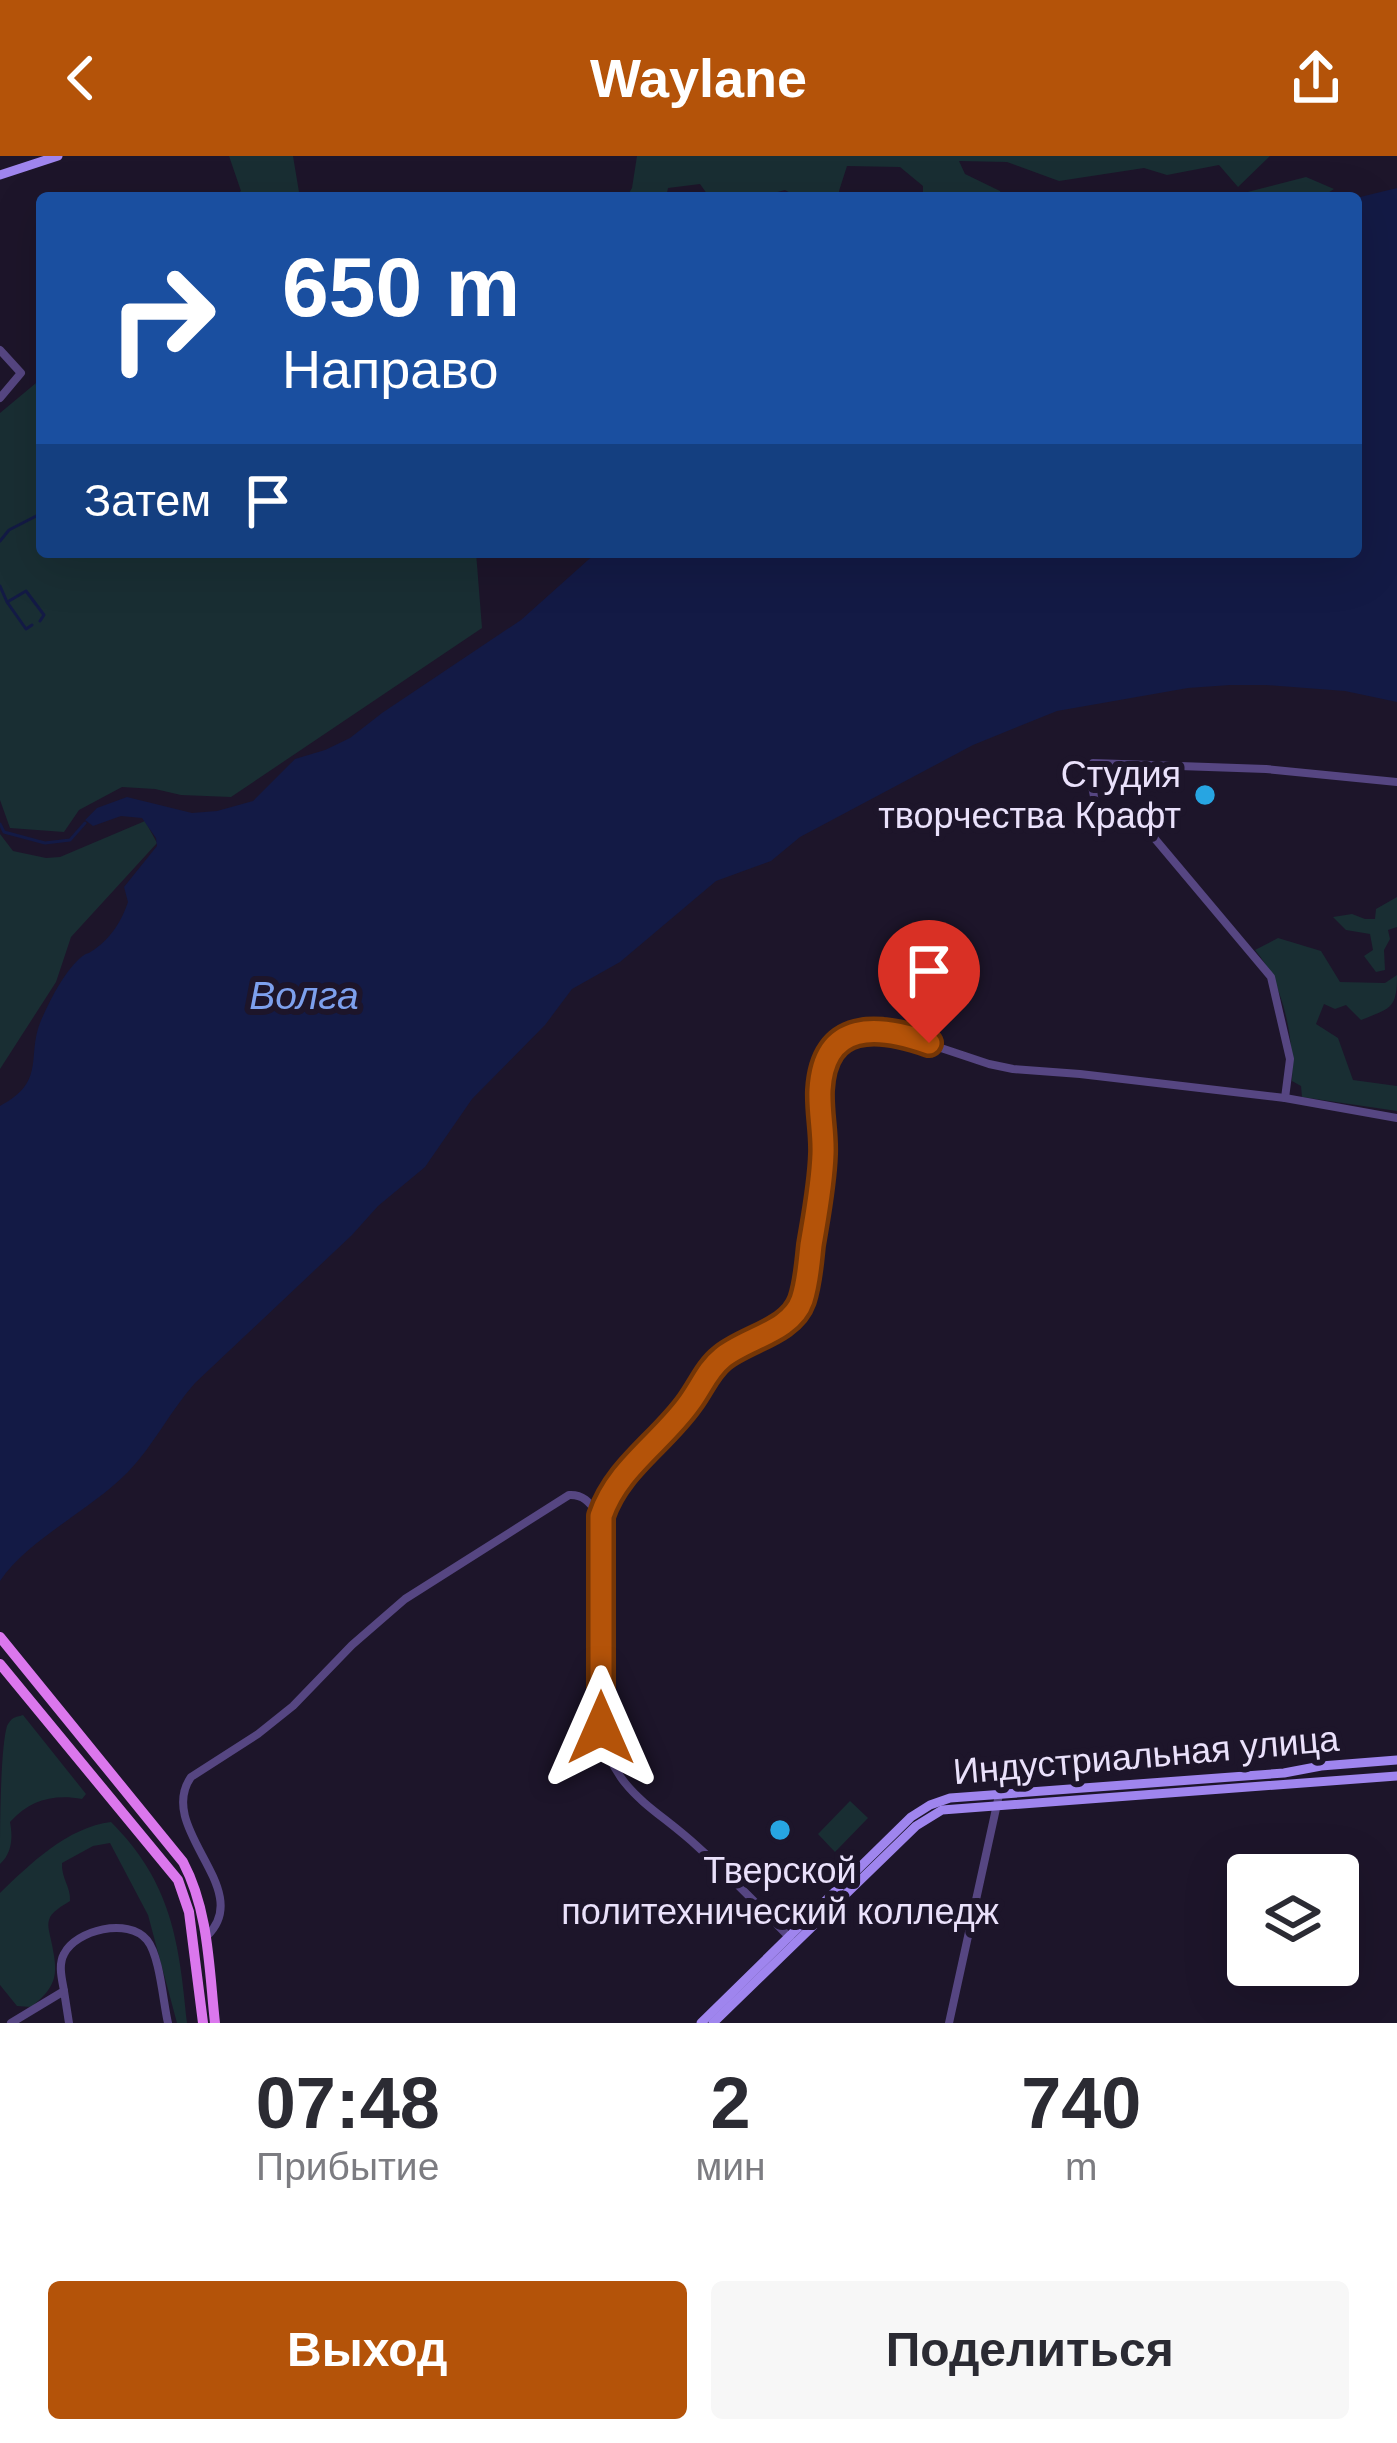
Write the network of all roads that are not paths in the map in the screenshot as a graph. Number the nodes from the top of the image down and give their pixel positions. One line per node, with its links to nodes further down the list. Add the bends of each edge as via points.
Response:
1 (58, 156): 2 (street)
2 (0, 175)
3 (0, 350): 4 (street, via 21,373)
4 (0, 398)
5 (1397, 782): 6 (street, via 1093,763 1101,813 1145,827 1271,977 1290,1059)
6 (1285, 1099): 7 (street); 8 (street, via 1013,1069 905,1035 866,1030 847,1038 822,1074 821,1178 800,1304 716,1363 619,1480)
7 (1397, 1118)
8 (601, 1516): 14 (street, via 569,1495 422,1587 274,1722 191,1777 183,1812 220,1903 220,1918); 15 (street, via 601,1728 608,1757 632,1793)
9 (0, 1637): 14 (main road, via 183,1862)
10 (0, 1664): 20 (main road, via 183,1890)
11 (1397, 1760): 13 (street, Индустриальная улица)
12 (1397, 1776): 13 (street, Индустриальная улица)
13 (998, 1800): 15 (street, Индустриальная улица, via 923,1820); 24 (street)
14 (205, 1936): 21 (main road)
15 (791, 1939): 22 (street, Индустриальная улица); 23 (street, Индустриальная улица)
16 (64, 1991): 17 (street); 18 (street); 19 (street, via 60,1966 79,1938 129,1928 152,1950)
17 (11, 2023)
18 (69, 2023)
19 (168, 2023)
20 (203, 2023)
21 (215, 2023)
22 (701, 2023)
23 (713, 2023)
24 (949, 2023)

